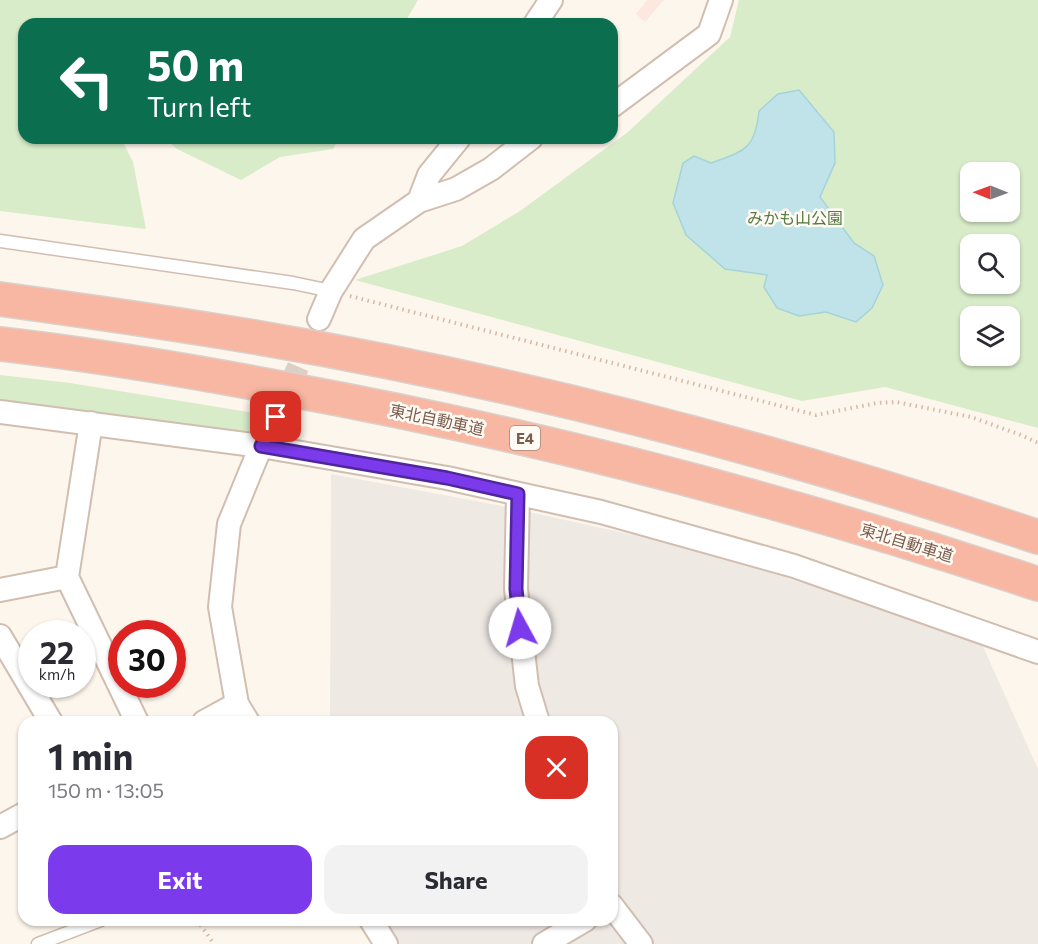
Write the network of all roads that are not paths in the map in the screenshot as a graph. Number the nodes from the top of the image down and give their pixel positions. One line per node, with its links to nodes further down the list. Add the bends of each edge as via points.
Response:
1 (551, 0): 3 (street)
2 (721, 0): 4 (street, via 709,34)
3 (539, 18)
4 (618, 102)
5 (454, 144): 7 (street, via 429,175)
6 (523, 144): 7 (street, via 456,189)
7 (419, 201): 9 (street, via 364,239)
8 (0, 241): 9 (lane)
9 (331, 291): 11 (street)
10 (0, 299): 18 (highway, via 262,338 496,385 683,430 830,471)
11 (319, 319)
12 (0, 344): 20 (highway, 東北自動車道 / E4, via 253,383 488,429 820,514)
13 (0, 412): 15 (street)
14 (276, 417): 16 (street)
15 (91, 423): 16 (street); 19 (street)
16 (261, 446): 17 (street); 24 (street, via 229,524 219,607)
17 (518, 494): 23 (street, via 601,512 794,566); 27 (street, via 516,589 527,686)
18 (1038, 537)
19 (67, 577): 21 (street); 26 (street)
20 (1038, 584)
21 (0, 590)
22 (0, 636): 25 (street)
23 (1038, 652)
24 (242, 713)
25 (47, 716)
26 (134, 716)
27 (536, 716)
28 (18, 817): 29 (street)
29 (0, 827)
30 (618, 914): 37 (street)
31 (85, 926): 34 (lane)
32 (375, 926): 35 (street)
33 (575, 926): 36 (street)
34 (38, 944)
35 (386, 944)
36 (544, 944)
37 (641, 944)

